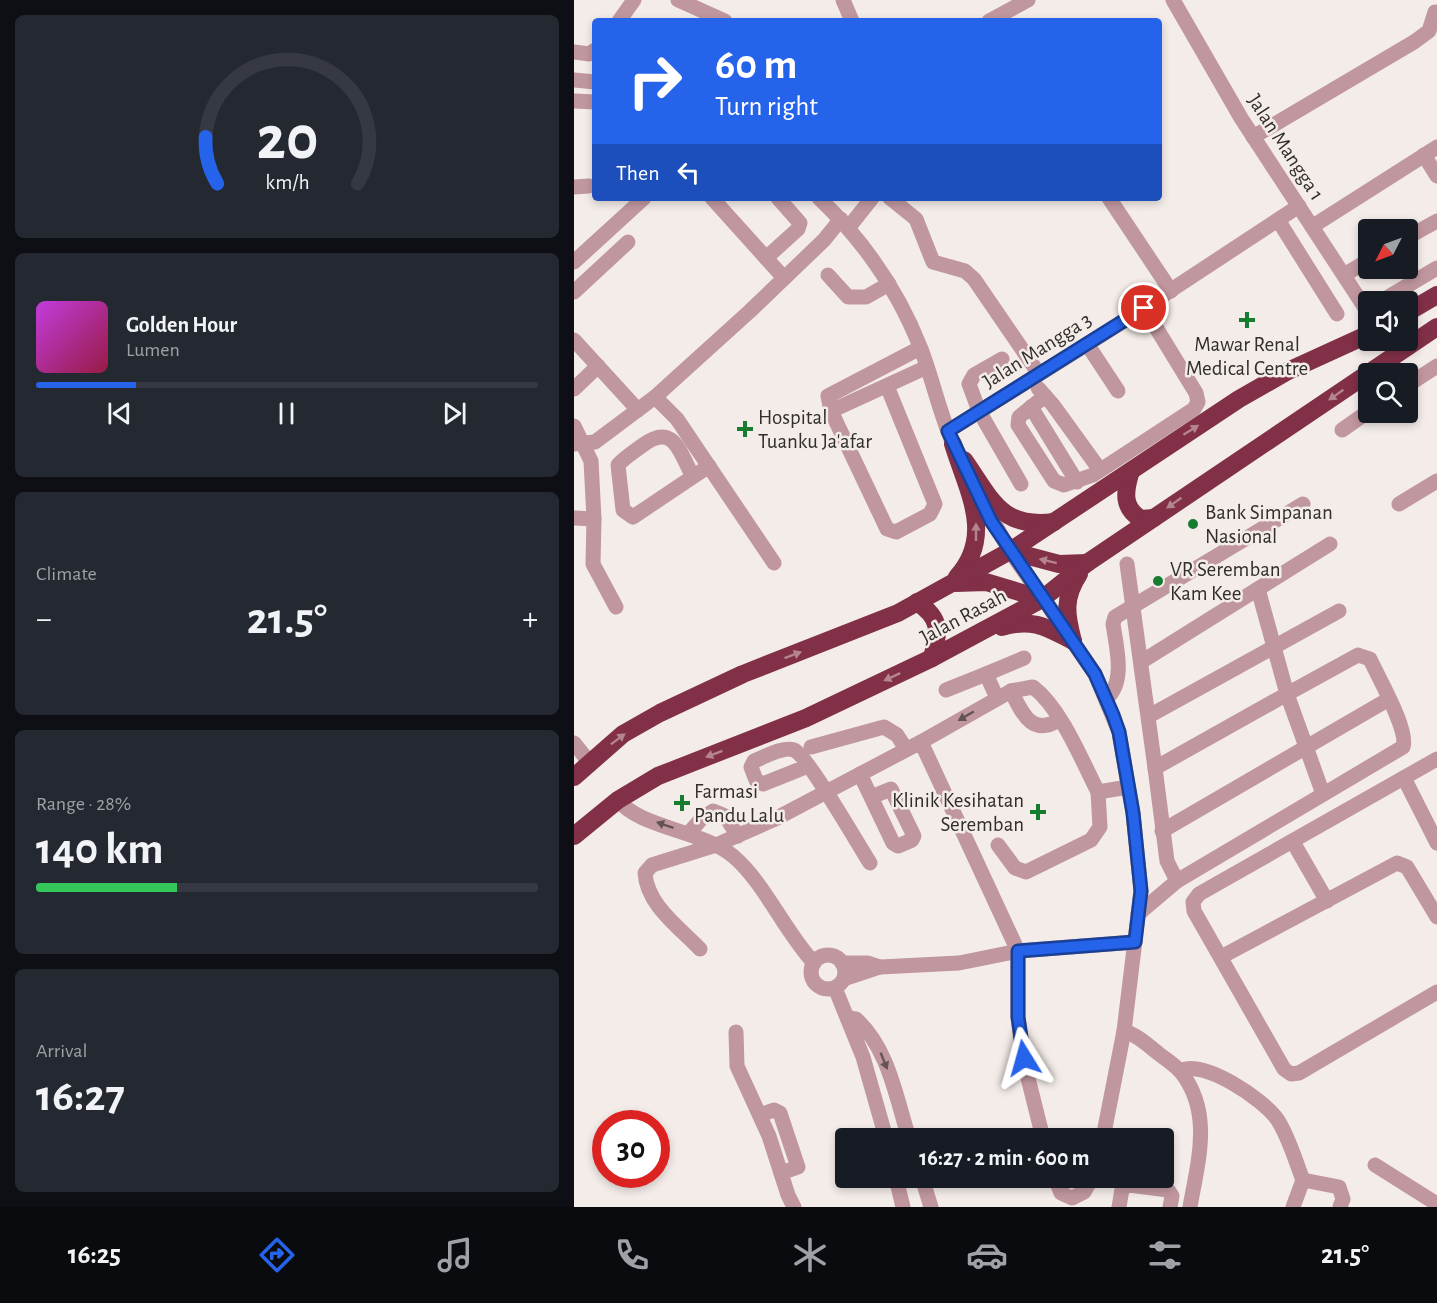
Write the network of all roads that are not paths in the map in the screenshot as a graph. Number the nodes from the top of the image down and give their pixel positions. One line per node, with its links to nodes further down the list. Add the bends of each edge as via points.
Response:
1 (634, 0): 8 (street)
2 (678, 0): 6 (street)
3 (843, 0): 10 (street)
4 (1028, 0): 11 (street)
5 (1173, 0): 18 (street, Jalan Mangga 1)
6 (702, 7): 9 (street)
7 (1435, 12): 18 (street, via 1429,31 1414,42)
8 (621, 18)
9 (720, 18)
10 (851, 18)
11 (995, 18)
12 (574, 52): 13 (street)
13 (592, 52)
14 (574, 80): 15 (street)
15 (592, 82)
16 (574, 101): 17 (street)
17 (592, 102)
18 (1253, 137): 28 (street, Jalan Mangga 1)
19 (1430, 151): 20 (street); 32 (street)
20 (1436, 176)
21 (641, 201): 35 (street)
22 (715, 201): 36 (street)
23 (781, 201): 36 (street, via 800,223)
24 (822, 201): 31 (street)
25 (869, 201): 31 (street)
26 (894, 201): 60 (street, via 916,219 933,262 965,271 974,279)
27 (1111, 201): 43 (street)
28 (1299, 206): 29 (street, Jalan Mangga 3); 32 (street, Jalan Mangga 1)
29 (1278, 220): 43 (street, Jalan Mangga 3); 50 (street)
30 (1436, 221): 33 (street)
31 (845, 223): 41 (street); 42 (street)
32 (1313, 226): 40 (street, Jalan Mangga 1)
33 (1418, 231)
34 (628, 242): 45 (street)
35 (575, 258)
36 (766, 258): 41 (street)
37 (1358, 267): 40 (street)
38 (1436, 268): 44 (street)
39 (828, 275): 42 (street, via 848,297 866,297)
40 (1344, 275): 46 (street, Jalan Mangga 1)
41 (784, 278): 66 (street)
42 (889, 284): 55 (street)
43 (1171, 291): 49 (street, Jalan Mangga 3)
44 (1398, 291)
45 (574, 292)
46 (1358, 295)
47 (1436, 295): 48 (highway)
48 (1418, 306)
49 (1144, 308): 54 (street, Jalan Mangga 3); 76 (street, via 1198,402 1194,409)
50 (1337, 314)
51 (1436, 327): 84 (highway, Jalan Rasah, one-way to 84)
52 (1358, 339): 77 (highway, Jalan Rasah, one-way to 52, via 1168,444 1239,399)
53 (574, 340): 57 (street)
54 (1087, 344): 60 (street, Jalan Mangga 3); 64 (street)
55 (920, 348): 59 (street); 68 (street, via 832,392 828,396)
56 (1002, 359): 69 (street, via 970,379)
57 (598, 366): 63 (street); 67 (street)
58 (1436, 366): 61 (street)
59 (927, 367): 62 (street); 73 (street)
60 (1035, 376): 65 (street); 69 (street, Jalan Mangga 3)
61 (1418, 378)
62 (887, 386): 68 (street); 68 (street, via 935,504 930,514 896,532 887,529)
63 (574, 389)
64 (1118, 391)
65 (1045, 396): 76 (street); 76 (street, via 1019,417 1018,425 1054,481 1064,485 1077,482)
66 (655, 397): 67 (street); 75 (street, via 677,419)
67 (638, 410): 74 (street, via 595,442)
68 (831, 411)
69 (979, 411): 73 (street, Jalan Mangga 3); 80 (street)
70 (1358, 419): 72 (street)
71 (574, 426): 74 (street)
72 (1342, 430)
73 (950, 437): 86 (highway, via 998,509 1021,522); 88 (street); 92 (highway, one-way to 73, via 968,565 978,534)
74 (577, 446): 85 (street, via 591,461)
75 (709, 466): 78 (street); 89 (street)
76 (1100, 470)
77 (1130, 474): 84 (highway, via 1125,495 1130,510 1141,519); 86 (highway, Jalan Rasah)
78 (693, 477): 78 (street, via 633,517 623,510 618,465 656,435 665,435 674,442)
79 (1436, 481): 82 (street)
80 (1021, 484)
81 (1303, 504): 97 (street)
82 (1399, 504)
83 (575, 516): 85 (street)
84 (1154, 518): 90 (highway, Jalan Rasah)
85 (594, 519): 96 (street, via 593,564)
86 (1056, 522): 88 (highway, Jalan Rasah)
87 (1330, 544): 93 (street)
88 (1010, 551): 90 (highway, one-way to 88, via 1059,564); 92 (highway, Jalan Rasah); 94 (street)
89 (774, 563)
90 (1087, 563): 94 (highway, Jalan Rasah); 100 (highway, via 1065,603)
91 (1127, 564): 97 (street)
92 (952, 583): 94 (highway, via 986,582); 95 (highway, Jalan Rasah)
93 (1258, 589): 101 (street); 104 (street)
94 (1042, 599): 99 (highway, Jalan Rasah); 100 (street)
95 (917, 602): 102 (highway, via 937,624); 119 (highway, Jalan Rasah, one-way to 95, via 623,734 698,693)
96 (616, 607)
97 (1133, 607): 104 (street); 109 (street, via 1114,620 1119,670)
98 (1339, 610): 101 (street)
99 (983, 633): 100 (highway, via 1019,622 1047,627); 102 (highway, Jalan Rasah)
100 (1073, 641): 109 (street)
101 (1273, 646): 107 (street); 111 (street)
102 (932, 658): 130 (highway, Jalan Rasah, one-way to 130, via 806,718 658,776)
103 (1024, 658): 105 (street)
104 (1141, 662): 111 (street)
105 (986, 674): 106 (street); 108 (street)
106 (946, 690)
107 (1288, 694): 110 (street, via 1362,655 1370,659); 115 (street); 121 (street)
108 (1004, 695): 112 (street, via 1035,724 1044,726); 112 (street, via 1033,687); 113 (street, one-way to 113)
109 (1106, 698): 125 (street, via 1119,732)
110 (1388, 699): 115 (street); 128 (street, via 1405,738 1403,747)
111 (1148, 716): 121 (street)
112 (1059, 720): 126 (street)
113 (921, 742): 117 (street); 146 (street)
114 (574, 743): 119 (street)
115 (1305, 746): 128 (street); 131 (street)
116 (811, 747): 117 (street, via 884,727 897,735)
117 (906, 749): 122 (street)
118 (1436, 759): 124 (street)
119 (589, 762): 123 (highway, Jalan Rasah)
120 (808, 766): 127 (street)
121 (1156, 768): 131 (street)
122 (860, 774): 127 (street); 129 (street)
123 (574, 777)
124 (1404, 778): 135 (street); 136 (street)
125 (1128, 787): 126 (street); 142 (street, via 1141,891)
126 (1098, 792): 138 (street, via 1100,827 1091,840 1026,872 1015,868)
127 (825, 793): 134 (street); 139 (street)
128 (1323, 794): 140 (street)
129 (871, 797)
130 (618, 800): 132 (street, one-way to 130, via 638,816); 133 (highway, Jalan Rasah)
131 (1162, 831): 140 (street, via 1169,868)
132 (689, 833): 134 (street, via 713,811 725,816); 137 (street)
133 (574, 836)
134 (738, 836): 137 (street)
135 (1293, 842): 141 (street); 147 (street, via 1195,898 1194,911)
136 (1436, 843)
137 (716, 845): 145 (street, via 660,861 645,873 653,900); 148 (street, via 735,858 752,878 790,936)
138 (998, 845)
139 (871, 863)
140 (1177, 881): 142 (street)
141 (1327, 901): 143 (street, via 1400,862 1407,867); 147 (street)
142 (1138, 914): 144 (street)
143 (1436, 917)
144 (1135, 942): 146 (street); 152 (street)
145 (700, 949)
146 (1018, 951): 149 (street, via 958,963 880,967 868,963); 157 (street, via 1018,1017)
147 (1221, 957): 150 (street, via 1284,1069 1291,1074 1299,1073)
148 (814, 963): 149 (street, via 829,956); 149 (street, via 812,974 816,984 827,989)
149 (840, 976): 151 (street)
150 (1436, 992)
151 (849, 1018): 155 (street); 156 (street, one-way to 156, via 856,1018 875,1041)
152 (1124, 1031): 154 (street); 158 (street)
153 (736, 1032): 166 (street, via 737,1066)
154 (1180, 1071): 160 (street, via 1190,1068 1211,1074 1268,1108 1283,1130); 171 (street, via 1198,1109 1202,1133)
155 (883, 1128)
156 (906, 1128)
157 (1041, 1128)
158 (1105, 1128)
159 (1375, 1165): 165 (street)
160 (1303, 1180): 172 (street); 173 (street, via 1339,1187 1343,1199)
161 (898, 1188): 167 (street)
162 (925, 1188): 168 (street)
163 (1059, 1188): 164 (street, via 1072,1198)
164 (1086, 1188)
165 (1436, 1204)
166 (794, 1207)
167 (903, 1207)
168 (931, 1207)
169 (1119, 1207): 170 (street, via 1122,1189 1129,1185 1168,1190 1172,1196)
170 (1170, 1207)
171 (1190, 1207)
172 (1293, 1207)
173 (1340, 1207)

